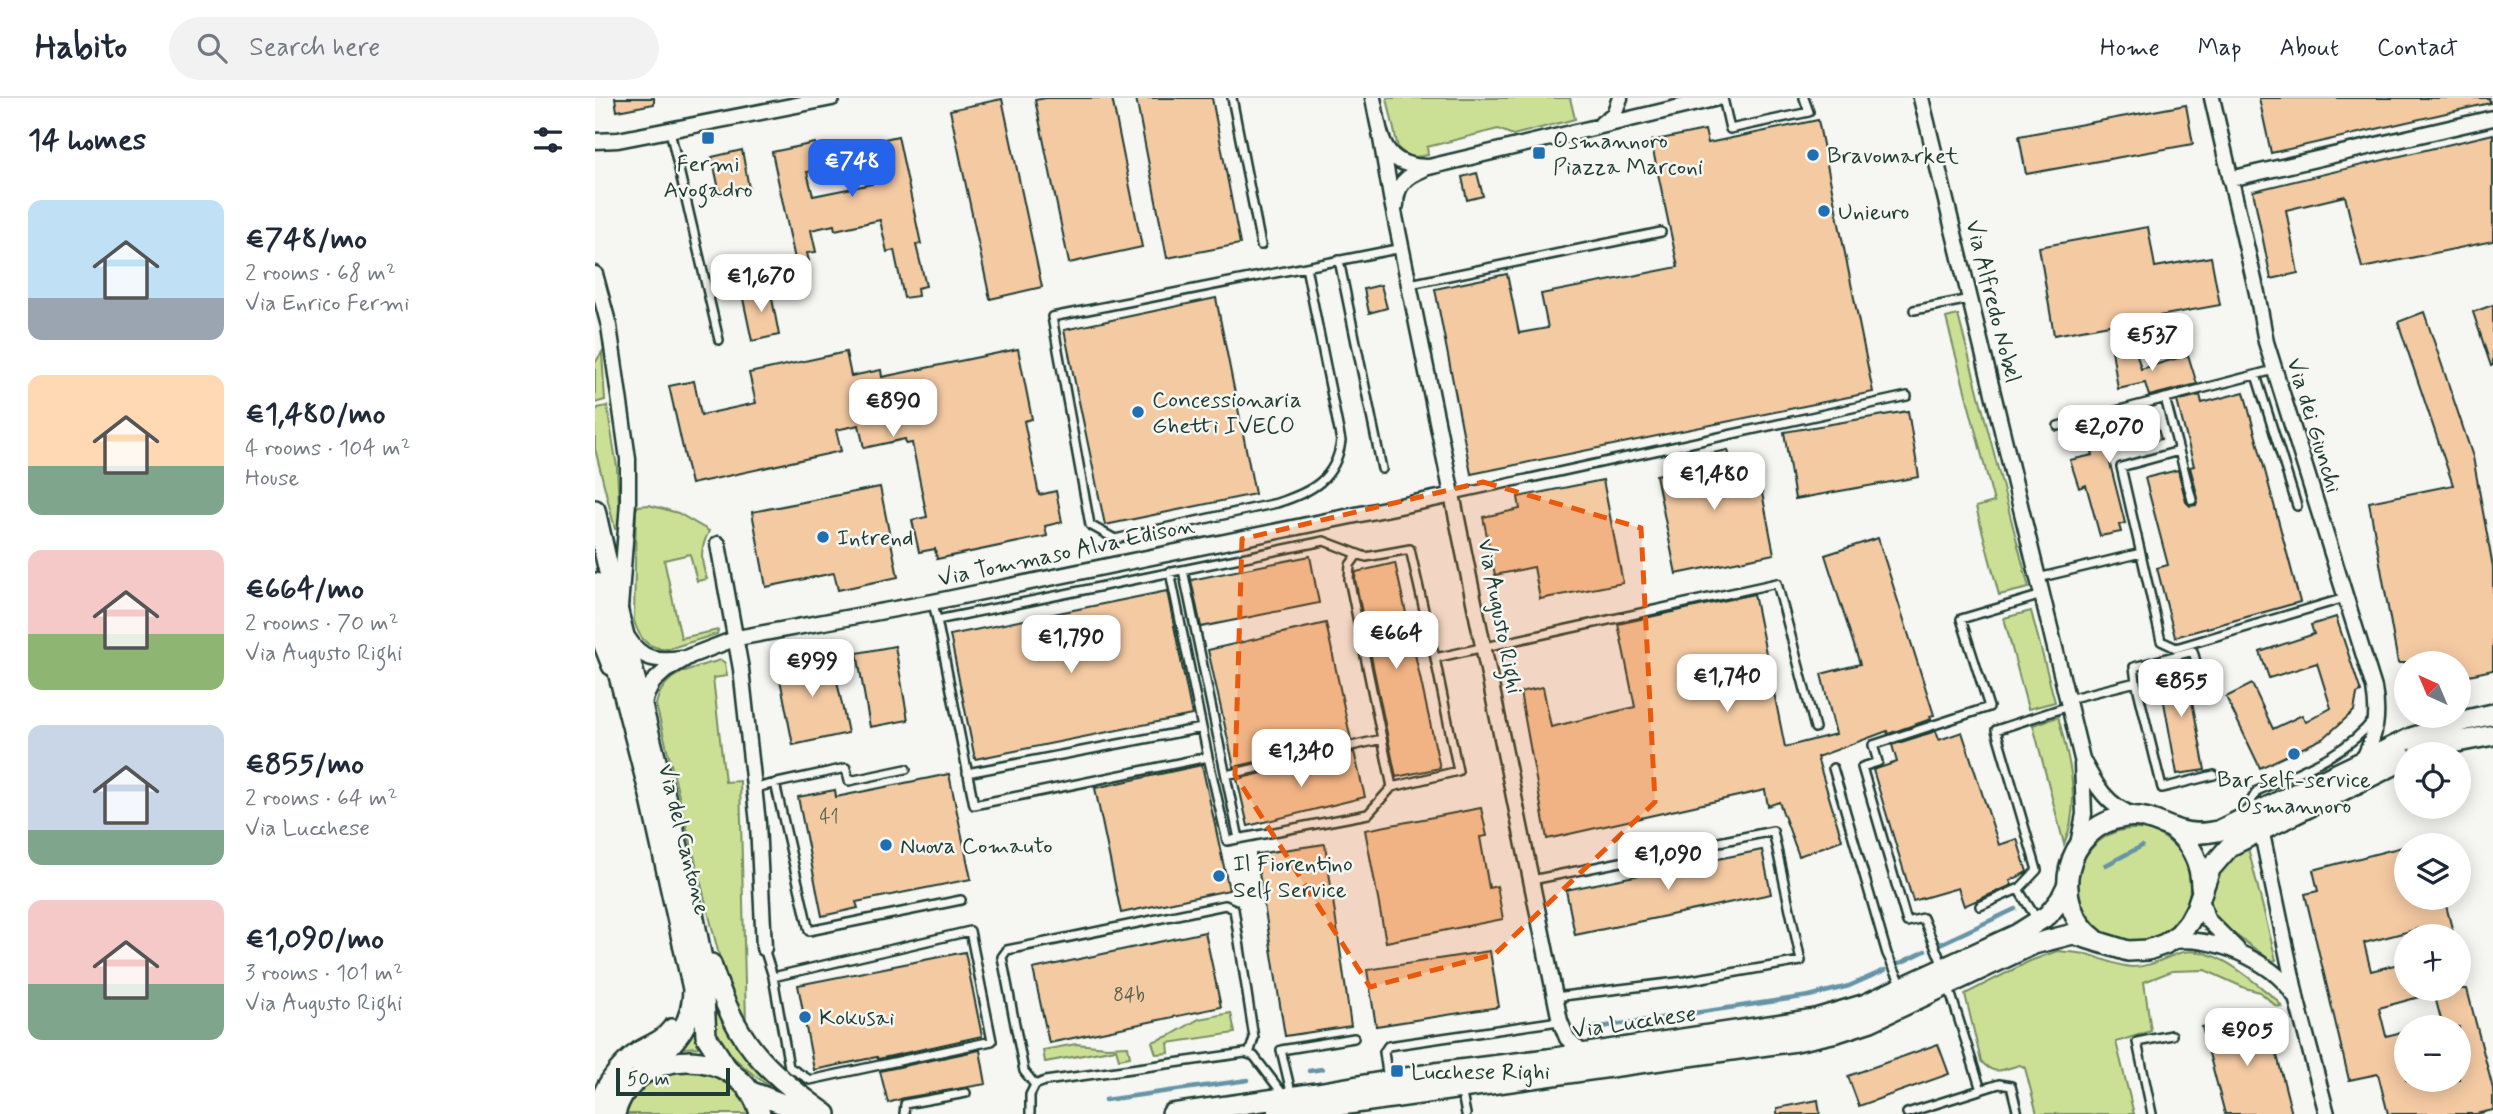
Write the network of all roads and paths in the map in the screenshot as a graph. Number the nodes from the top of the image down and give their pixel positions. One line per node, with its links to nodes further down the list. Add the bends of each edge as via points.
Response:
1 (832, 98): 10 (street)
2 (1232, 98): 23 (lane)
3 (1373, 98): 15 (street, Via Augusto Righi)
4 (1621, 98): 13 (street, via 1613,114)
5 (1628, 98): 11 (street, via 1640,112)
6 (1721, 98): 7 (lane, via 1730,129 1809,112); 11 (street)
7 (1804, 98)
8 (1920, 98): 30 (street, Via Alfredo Nobel)
9 (2212, 98): 20 (street, Via dei Giunchi)
10 (801, 101): 14 (street)
11 (1649, 114): 13 (street)
12 (2493, 118): 20 (street)
13 (1594, 128): 19 (street)
14 (670, 131): 16 (street); 33 (lane)
15 (1380, 133): 19 (street, via 1399,162); 21 (street, Via Augusto Righi)
16 (618, 140): 17 (street); 18 (street)
17 (595, 141)
18 (595, 150)
19 (1429, 167): 21 (street, Via Augusto Righi, via 1399,186)
20 (2230, 179): 34 (street, Via dei Giunchi)
21 (1396, 213): 24 (street, Via Augusto Righi)
22 (1661, 232): 28 (lane)
23 (1261, 244)
24 (1403, 248): 25 (lane); 28 (street, Via Augusto Righi)
25 (1339, 260): 26 (lane); 40 (lane)
26 (1305, 267): 26 (lane, via 1052,317 1090,525 1115,538 1277,503 1324,480 1334,467 1341,441)
27 (595, 274): 29 (street, Via del Cantone)
28 (1410, 284): 41 (street, Via Augusto Righi)
29 (599, 292): 32 (street, Via del Cantone); 56 (street, Via del Cantone, via 609,327 628,467)
30 (1970, 299): 31 (lane); 50 (street, Via Alfredo Nobel)
31 (1914, 310)
32 (595, 326)
33 (719, 340)
34 (2274, 370): 35 (lane); 53 (street, Via dei Giunchi)
35 (2256, 375): 37 (lane); 43 (lane)
36 (1907, 396): 41 (lane)
37 (2165, 398): 38 (lane); 39 (lane)
38 (2058, 426)
39 (2179, 451): 42 (lane); 46 (lane, via 2121,467)
40 (1382, 469)
41 (1453, 495): 54 (street, Via Tommaso Alva Edison); 59 (street, Via Augusto Righi)
42 (2192, 500)
43 (2297, 506)
44 (595, 510): 56 (main road, Via del Cantone)
45 (719, 544): 58 (street)
46 (2141, 553): 50 (lane); 53 (lane, via 2161,641 2176,648)
47 (1357, 555): 48 (lane, via 1324,541); 61 (lane, via 1410,549); 72 (lane, via 1349,579)
48 (1183, 570): 49 (lane); 83 (lane)
49 (1170, 572): 55 (lane); 69 (lane)
50 (2038, 578): 52 (street, Via Alfredo Nobel)
51 (595, 583): 64 (main road, Via del Cantone)
52 (2042, 595): 65 (street, Via Alfredo Nobel); 106 (lane, via 1961,619 1989,707 1874,745 1878,762 1862,767 1907,922 1923,918)
53 (2346, 598): 66 (street, Via dei Giunchi, via 2374,688)
54 (933, 602): 55 (lane); 58 (street, Via Tommaso Alva Edison)
55 (937, 620): 82 (lane)
56 (620, 621): 60 (street, Via Tommaso Alva Edison, via 633,647 649,658); 68 (main road, Via del Cantone)
57 (595, 629): 64 (street)
58 (737, 639): 60 (street, Via Tommaso Alva Edison); 87 (street)
59 (1484, 647): 61 (lane); 70 (lane, via 1777,583); 94 (street, Via Augusto Righi)
60 (690, 656): 68 (street, Via Tommaso Alva Edison, via 653,682 644,704)
61 (1435, 658): 86 (lane, via 1458,771)
62 (2136, 681): 63 (lane, via 2134,667 2193,651); 65 (lane); 84 (lane, via 2162,788)
63 (2204, 691)
64 (623, 695): 105 (main road, Via del Cantone)
65 (2068, 702): 78 (street, Via Alfredo Nobel); 96 (lane, via 1996,730 2037,870)
66 (2377, 714): 79 (street, Via dei Giunchi, via 2376,730); 89 (lane, via 2339,751 2257,791 2251,801)
67 (2493, 714): 73 (main road, via 2431,730)
68 (645, 719): 93 (main road, Via del Cantone)
69 (1202, 728): 75 (lane); 82 (lane)
70 (1815, 728)
71 (2493, 735): 74 (main road)
72 (1383, 739): 83 (lane); 86 (lane)
73 (2416, 742)
74 (2458, 742)
75 (1208, 757): 82 (lane, via 974,805); 91 (lane, via 1227,841)
76 (2394, 757): 79 (main road)
77 (2394, 758): 89 (main road)
78 (2082, 759): 88 (street, Via Alfredo Nobel, via 2092,780 2112,802); 92 (street, Via Alfredo Nobel, via 2084,814)
79 (2363, 760): 89 (main road)
80 (1833, 768): 108 (lane, via 1890,961)
81 (906, 769): 85 (lane, via 849,781 846,768)
82 (967, 773)
83 (1226, 775): 91 (lane)
84 (2214, 775)
85 (775, 783): 87 (lane); 98 (lane, via 809,931)
86 (1392, 787): 91 (lane, via 1368,814)
87 (754, 788): 103 (street)
88 (2139, 817): 90 (main road); 92 (main road, via 2107,822)
89 (2258, 821): 90 (main road, via 2209,833 2187,833); 97 (main road, via 2210,869); 110 (street)
90 (2168, 826): 97 (main road, via 2195,855)
91 (1239, 839)
92 (2077, 849): 95 (main road, Via Lucchese)
93 (686, 878): 119 (main road, Via del Cantone, via 702,959 706,1036); 131 (main road, via 715,979 739,1032 765,1066)
94 (1532, 880): 109 (street, Via Augusto Righi); 109 (lane, via 1773,831 1801,961)
95 (2067, 886): 100 (main road, Via Lucchese, via 2053,910); 101 (main road, Via Lucchese, via 2076,919)
96 (2018, 888): 99 (lane); 100 (lane)
97 (2200, 895): 102 (main road, via 2189,922); 104 (street, via 2211,924)
98 (961, 900)
99 (1980, 906)
100 (2039, 922): 106 (main road, Via Lucchese)
101 (2099, 942): 102 (main road, Via Lucchese, via 2133,951); 106 (main road, Via Lucchese, via 2073,934 2051,938)
102 (2165, 944): 104 (street, via 2202,940)
103 (764, 948): 107 (lane)
104 (2249, 959): 110 (street, via 2283,981)
105 (688, 962): 120 (main road, Via del Cantone, via 693,989 690,1017 672,1045); 127 (main road, via 682,1014 670,1033 615,1076 604,1091)
106 (1944, 971): 108 (main road, Via Lucchese); 121 (main road, Via Lucchese, via 1871,1021 1837,1032); 122 (lane)
107 (773, 977): 107 (lane, via 970,931 992,1041 810,1080 789,1067)
108 (1901, 984): 115 (main road, Via Lucchese, via 1866,1004 1815,1019)
109 (1555, 997): 111 (street, Via Augusto Righi)
110 (2297, 1002): 138 (street)
111 (1561, 1024): 115 (street, Via Augusto Righi); 116 (street, via 1559,1044); 117 (lane, via 1388,1046 1384,1052)
112 (2172, 1035): 137 (lane, via 2137,1042)
113 (1354, 1038): 124 (lane, via 1281,1050)
114 (1249, 1054): 118 (lane); 118 (lane, via 1254,1038 1234,909 1225,905 1007,950 1002,957 1024,1070); 124 (lane)
115 (1583, 1054): 116 (main road, Via Lucchese)
116 (1548, 1059): 117 (main road, Via Lucchese)
117 (1388, 1080): 124 (main road, Via Lucchese)
118 (1035, 1085): 133 (lane)
119 (744, 1086): 120 (main road, via 708,1063 683,1060 650,1071); 129 (main road); 130 (main road)
120 (630, 1087): 128 (main road)
121 (1461, 1088): 125 (main road, Via Lucchese); 135 (lane)
122 (1981, 1090): 126 (lane); 136 (lane, via 1999,1084 2011,1086)
123 (966, 1093): 132 (lane, via 905,1104)
124 (1285, 1103): 125 (main road, Via Lucchese); 134 (main road, Via Lucchese)
125 (1320, 1111)
126 (1907, 1113)
127 (597, 1114)
128 (615, 1114)
129 (760, 1114)
130 (809, 1114)
131 (827, 1114)
132 (904, 1114)
133 (1030, 1114)
134 (1172, 1114)
135 (1466, 1114)
136 (2018, 1114)
137 (2153, 1114)
138 (2327, 1114)

